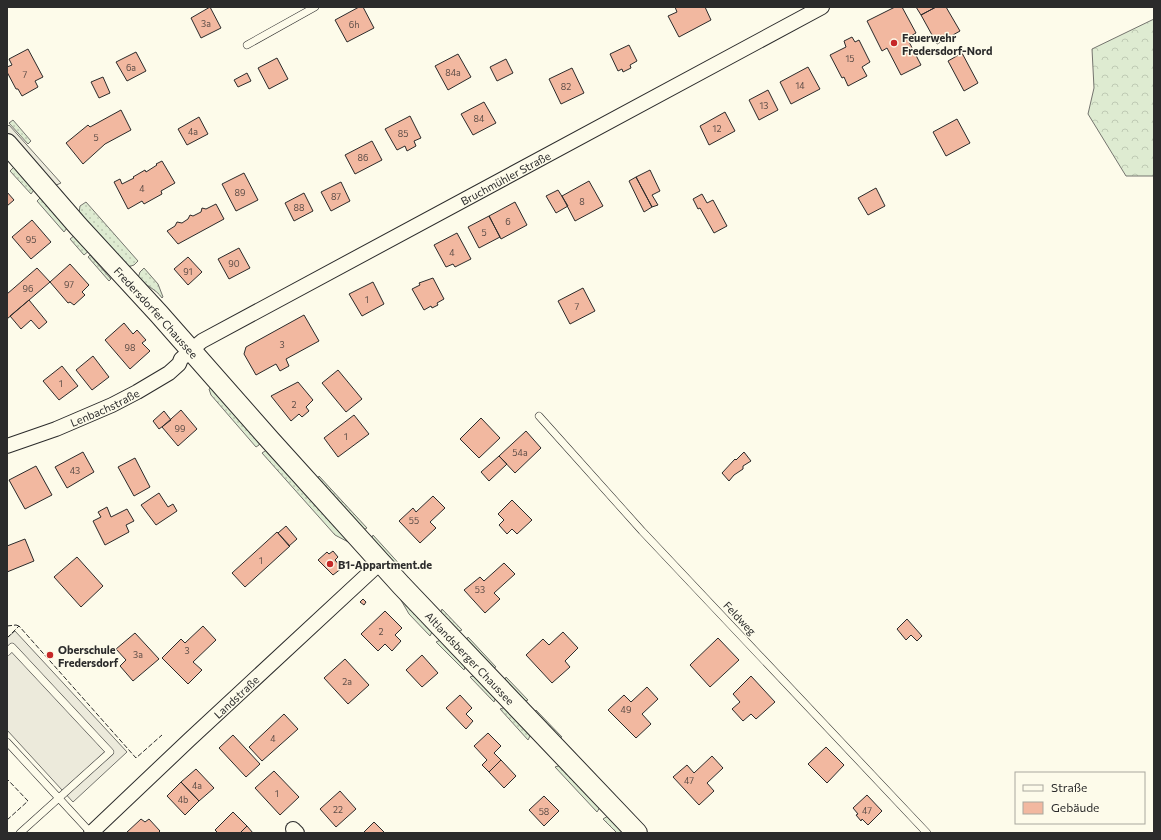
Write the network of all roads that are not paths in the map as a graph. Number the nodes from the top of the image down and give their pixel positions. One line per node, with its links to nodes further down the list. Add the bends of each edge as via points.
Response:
1 (315, 7): 3 (lane)
2 (822, 7): 5 (street, Bruchmühler Straße, via 202,341)
3 (247, 45)
4 (7, 144): 5 (main road, Fredersdorfer Chaussee)
5 (191, 350): 7 (street, Lenbachstraße, via 169,373 112,405); 8 (main road, Fredersdorfer Chaussee)
6 (539, 416): 16 (lane, Feldweg, via 642,530)
7 (7, 446)
8 (306, 480): 9 (main road, Altlandsberger Chaussee)
9 (381, 562): 14 (street, Landstraße); 15 (main road, Altlandsberger Chaussee)
10 (7, 652): 12 (lane, via 12,648 110,752)
11 (7, 742): 12 (lane)
12 (59, 798): 13 (lane); 14 (lane)
13 (20, 833)
14 (91, 833)
15 (637, 833)
16 (927, 833)

